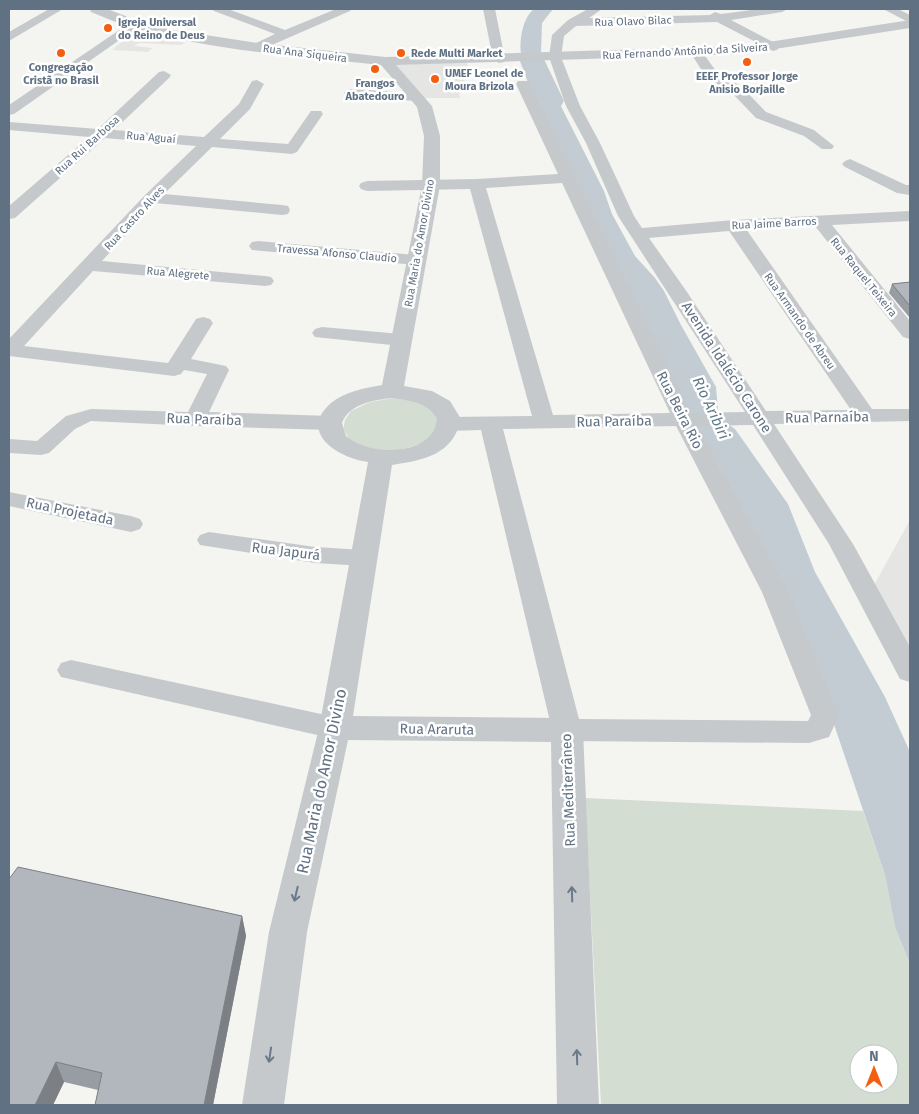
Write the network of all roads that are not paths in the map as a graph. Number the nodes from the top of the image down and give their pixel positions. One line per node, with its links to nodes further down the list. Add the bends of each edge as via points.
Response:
1 (52, 9): 18 (street)
2 (96, 9): 15 (street, Rua Ana Siqueira)
3 (218, 9): 17 (street)
4 (318, 9): 11 (street)
5 (346, 9): 11 (street)
6 (489, 9): 24 (street)
7 (596, 9): 14 (street)
8 (699, 9): 12 (street)
9 (782, 9): 12 (street, Rua Olavo Bilac)
10 (889, 9): 13 (street)
11 (333, 14): 17 (street)
12 (719, 18): 14 (street, Rua Olavo Bilac); 20 (street)
13 (910, 19)
14 (572, 22): 22 (street, via 558,35)
15 (134, 24): 19 (street, Rua Ana Siqueira, via 174,34); 31 (street)
16 (910, 24): 20 (street, Rua Fernando Antônio da Silveira)
17 (285, 34): 19 (street)
18 (9, 37)
19 (258, 47): 25 (street, Rua Ana Siqueira)
20 (773, 47): 21 (street, Rua Fernando Antônio da Silveira)
21 (696, 52): 22 (street, Rua Fernando Antônio da Silveira); 36 (street, via 712,74 737,90 761,115 809,133)
22 (556, 57): 23 (street, Rua Fernando Antônio da Silveira); 49 (street, Avenida Idalécio Carone, via 574,106)
23 (518, 58): 24 (street, Rua Ana Siqueira)
24 (499, 59): 25 (street, Rua Ana Siqueira)
25 (385, 61): 30 (street, Rua Maria do Amor Divino)
26 (164, 75): 34 (street, Rua Rui Barbosa)
27 (256, 84): 35 (street, Rua Castro Alves, via 244,106)
28 (523, 84): 38 (street, Rua Beira Rio)
29 (351, 93): 30 (street)
30 (417, 97): 40 (street, Rua Maria do Amor Divino, via 426,111 432,136)
31 (9, 112)
32 (316, 114): 35 (street, Rua Aguaí, via 292,149)
33 (9, 126): 34 (street, Rua Aguaí)
34 (102, 133): 35 (street, Rua Aguaí); 45 (street, Rua Rui Barbosa)
35 (207, 142): 43 (street, Rua Castro Alves)
36 (827, 146)
37 (850, 164): 42 (street, via 903,190)
38 (569, 178): 39 (street); 65 (street, Rua Beira Rio, via 623,296)
39 (477, 184): 40 (street); 66 (street)
40 (431, 185): 41 (street); 51 (street, Rua Maria do Amor Divino)
41 (367, 186)
42 (910, 190)
43 (151, 198): 44 (street); 52 (street, Rua Castro Alves)
44 (282, 210)
45 (9, 214)
46 (910, 216): 47 (street, Rua Jaime Barros)
47 (819, 220): 48 (street, Rua Jaime Barros); 55 (street, Rua Raquel Teixeira)
48 (734, 225): 49 (street, Rua Jaime Barros); 61 (street, Rua Armando de Abreu)
49 (637, 234): 63 (street, Avenida Idalécio Carone)
50 (258, 246): 51 (street, Travessa Afonso Claudio)
51 (416, 260): 57 (street, Rua Maria do Amor Divino)
52 (90, 265): 53 (street, Rua Alegrete); 58 (street, Rua Castro Alves)
53 (265, 282)
54 (203, 324): 59 (street)
55 (910, 332)
56 (322, 333): 57 (street)
57 (401, 340): 60 (street, Rua Maria do Amor Divino)
58 (9, 350): 59 (street, via 174,370)
59 (178, 363): 64 (street, via 219,370)
60 (392, 391): 67 (street, via 351,400 337,411); 69 (street, via 433,400 446,411)
61 (866, 416): 62 (street, Rua Parnaíba); 63 (street, Rua Parnaíba)
62 (910, 416)
63 (761, 419): 65 (street, Rua Parnaíba); 77 (street, Avenida Idalécio Carone, via 842,544)
64 (195, 420): 67 (street, Rua Paraíba); 70 (street, Rua Paraíba, via 78,417 41,448)
65 (687, 420): 66 (street, Rua Paraíba); 80 (street, Rua Beira Rio, via 775,592 825,715 819,729)
66 (544, 422): 68 (street, Rua Paraíba)
67 (331, 423): 71 (street, via 333,435 343,446 360,454)
68 (490, 423): 69 (street, Rua Paraíba); 79 (street, Rua Mediterrâneo)
69 (450, 424): 71 (street, via 446,436 424,451)
70 (9, 446)
71 (381, 457): 75 (street, Rua Maria do Amor Divino)
72 (9, 499): 73 (street, Rua Projetada)
73 (131, 524)
74 (209, 540): 75 (street, Rua Japurá, via 315,555)
75 (364, 558): 78 (street, Rua Maria do Amor Divino)
76 (71, 670): 78 (street, Rua Araruta)
77 (910, 672)
78 (335, 728): 79 (street, Rua Araruta); 81 (street, Rua Maria do Amor Divino, one-way to 81, via 288,932)
79 (567, 730): 80 (street, Rua Araruta); 82 (street, Rua Mediterrâneo, one-way to 79)
80 (809, 732)
81 (263, 1105)
82 (578, 1105)

